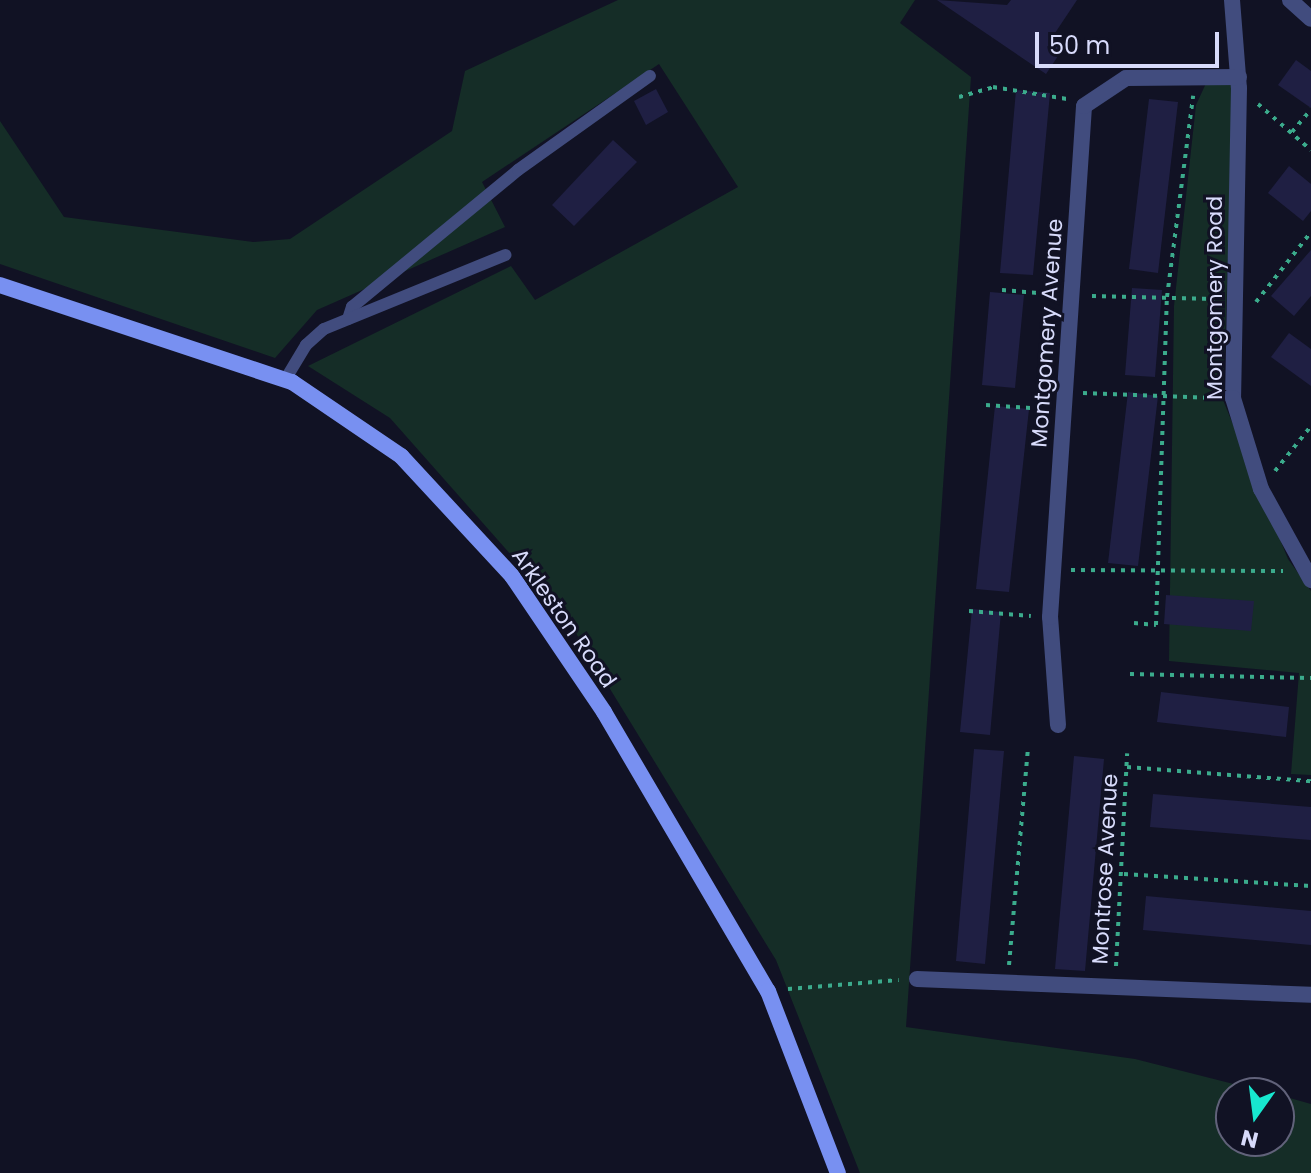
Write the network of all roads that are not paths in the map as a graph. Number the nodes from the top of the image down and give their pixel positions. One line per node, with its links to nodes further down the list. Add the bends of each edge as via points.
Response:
1 (1232, 0): 5 (street, Montgomery Road)
2 (1290, 0): 3 (street)
3 (1311, 19)
4 (650, 76): 8 (lane, via 518,170 352,307)
5 (1239, 82): 10 (street, Montgomery Road, via 1233,398 1261,489); 11 (street, Montgomery Avenue, via 1126,78 1084,106 1053,569)
6 (505, 255): 8 (lane)
7 (0, 285): 9 (street, Arkleston Road)
8 (348, 319): 9 (lane, via 306,345)
9 (285, 380): 14 (street, Arkleston Road, via 401,456 512,576 604,712 768,991)
10 (1308, 575)
11 (1058, 725)
12 (917, 979): 13 (street)
13 (1311, 995)
14 (838, 1173)

